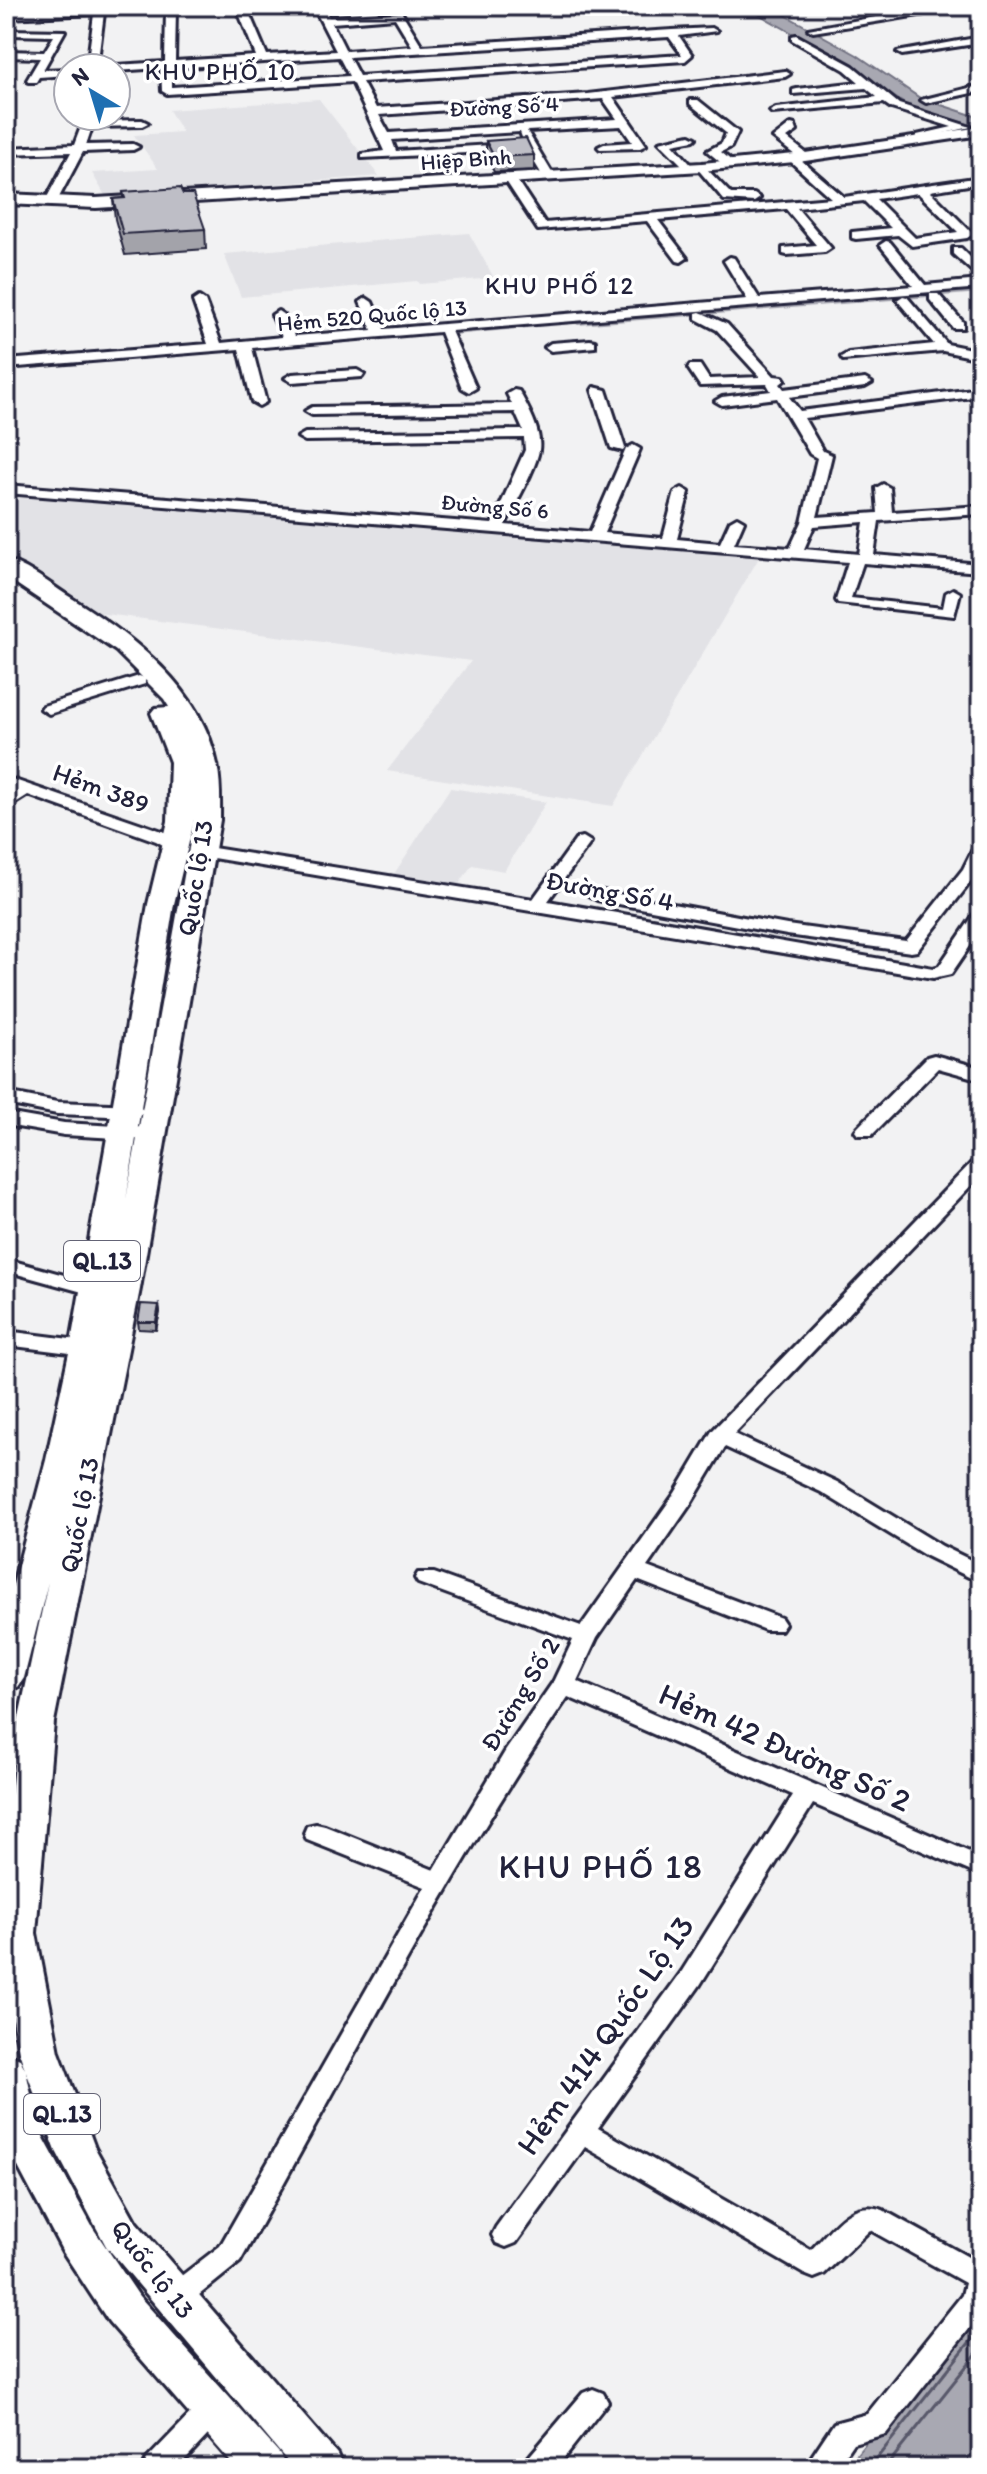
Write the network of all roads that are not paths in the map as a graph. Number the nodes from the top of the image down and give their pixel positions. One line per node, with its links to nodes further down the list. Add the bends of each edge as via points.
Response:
1 (181, 6): 6 (street)
2 (241, 6): 24 (street)
3 (318, 6): 11 (street)
4 (866, 6): 10 (street)
5 (910, 6): 10 (street, via 921,12)
6 (171, 7): 8 (street); 25 (street)
7 (74, 10): 8 (street); 9 (street)
8 (99, 11): 19 (street)
9 (6, 15)
10 (886, 17): 12 (street)
11 (325, 20): 18 (street, via 398,15); 22 (street)
12 (813, 29)
13 (712, 31): 15 (street)
14 (9, 32): 23 (street, via 61,33)
15 (672, 33): 18 (street); 29 (street, via 685,58)
16 (796, 38): 30 (street)
17 (981, 40): 20 (street)
18 (419, 49): 22 (street)
19 (94, 52)
20 (902, 52)
21 (6, 54): 23 (street)
22 (343, 54): 24 (street); 29 (street)
23 (48, 55): 27 (street, via 34,77)
24 (263, 59): 25 (street)
25 (168, 65): 26 (street); 29 (street, via 167,91)
26 (132, 67)
27 (52, 74)
28 (785, 74): 33 (street)
29 (355, 78): 40 (street)
30 (871, 84): 32 (street); 34 (street)
31 (981, 88): 35 (street)
32 (797, 92)
33 (606, 95): 37 (street); 42 (street)
34 (887, 99): 38 (street); 49 (street, via 905,110 965,127)
35 (926, 100)
36 (694, 102): 58 (street, via 732,132 727,145 713,151)
37 (507, 104): 40 (street); 45 (street)
38 (849, 104): 39 (street); 41 (street)
39 (776, 111)
40 (372, 112): 47 (street)
41 (866, 114)
42 (626, 122): 45 (street, Đường Số 4); 52 (street, via 640,145)
43 (142, 123): 53 (street, via 88,124)
44 (791, 127): 57 (street, via 779,138)
45 (521, 129): 47 (street, Đường Số 4); 50 (street)
46 (981, 131): 49 (main road, Hiệp Bình)
47 (385, 137): 55 (street)
48 (690, 138): 59 (street, via 665,142)
49 (891, 144): 57 (main road, Hiệp Bình)
50 (531, 146): 55 (street); 60 (street)
51 (133, 147): 53 (street)
52 (604, 147)
53 (79, 148): 54 (street); 68 (street)
54 (6, 151)
55 (391, 154): 56 (street)
56 (366, 156)
57 (799, 157): 58 (main road, Hiệp Bình); 64 (street)
58 (729, 164): 59 (main road, Hiệp Bình)
59 (695, 168): 60 (main road, Hiệp Bình); 64 (street, via 733,199)
60 (548, 176): 61 (main road, Hiệp Bình)
61 (510, 178): 68 (main road, Hiệp Bình); 70 (street, via 542,227)
62 (981, 180): 63 (street)
63 (922, 190): 65 (street); 71 (street, via 967,234 912,242)
64 (830, 191): 67 (street)
65 (868, 198): 67 (street); 71 (street)
66 (6, 199): 68 (main road, Hiệp Bình)
67 (841, 201): 69 (street)
68 (50, 203)
69 (789, 206): 70 (street); 74 (street, via 825,248)
70 (650, 218): 76 (street)
71 (901, 231): 72 (street)
72 (856, 235)
73 (886, 245): 80 (street)
74 (787, 251)
75 (957, 251): 78 (street)
76 (681, 258)
77 (730, 261): 86 (street)
78 (981, 275)
79 (981, 284): 80 (street, Hẻm 520 Quốc lộ 13)
80 (922, 289): 86 (street, Hẻm 520 Quốc lộ 13)
81 (981, 294): 82 (street)
82 (934, 297): 83 (street); 90 (street)
83 (903, 300): 88 (street); 98 (street)
84 (199, 301): 96 (street)
85 (366, 302): 93 (street)
86 (755, 303): 92 (street, Hẻm 520 Quốc lộ 13)
87 (278, 315): 94 (street)
88 (700, 316): 89 (street); 107 (street, via 722,327)
89 (574, 324): 91 (street); 97 (street, via 590,344)
90 (958, 325)
91 (446, 333): 92 (street); 109 (street)
92 (397, 334): 93 (street, Hẻm 520 Quốc lộ 13)
93 (380, 335): 101 (street, Hẻm 520 Quốc lộ 13)
94 (291, 342): 95 (street, Hẻm 520 Quốc lộ 13); 101 (street, Hẻm 520 Quốc lộ 13)
95 (245, 345): 96 (street, Hẻm 520 Quốc lộ 13); 115 (street)
96 (216, 347): 102 (street, Hẻm 520 Quốc lộ 13)
97 (551, 347)
98 (943, 347): 99 (street); 100 (street)
99 (981, 355)
100 (848, 357)
101 (316, 358): 104 (street); 106 (street)
102 (6, 364)
103 (695, 368): 107 (street, via 705,383)
104 (357, 374)
105 (820, 375): 107 (street)
106 (292, 378)
107 (771, 381): 112 (street)
108 (865, 383): 112 (street)
109 (469, 388)
110 (599, 390): 129 (street, via 626,449)
111 (514, 394): 116 (street)
112 (780, 394): 114 (street); 118 (street)
113 (978, 396): 118 (street)
114 (722, 401)
115 (259, 402)
116 (521, 408): 117 (street); 119 (street)
117 (312, 411)
118 (796, 415): 127 (street, via 821,454)
119 (531, 434): 120 (street); 128 (street, via 532,450)
120 (305, 437)
121 (883, 488): 125 (street)
122 (6, 489): 128 (street, Đường Số 6)
123 (682, 492): 130 (street)
124 (981, 510): 125 (street)
125 (879, 516): 127 (street); 133 (street)
126 (737, 521): 131 (street)
127 (809, 522): 132 (street)
128 (497, 528): 129 (street, Đường Số 6)
129 (595, 537): 130 (street, Đường Số 6)
130 (669, 541): 131 (street, Đường Số 6)
131 (726, 546): 132 (street, Đường Số 6)
132 (795, 552): 133 (street, Đường Số 6)
133 (862, 558): 135 (street, Đường Số 6); 137 (street, via 843,600 847,602 944,613 950,611)
134 (6, 567): 144 (highway, Quốc lộ 13 / QL.13, via 125,646 180,703 205,762 207,820)
135 (981, 568)
136 (6, 582): 138 (highway, Quốc lộ 13 / QL.13, via 99,645)
137 (953, 593)
138 (139, 681): 139 (street); 144 (highway, Quốc lộ 13 / QL.13, via 168,721 182,762 181,821)
139 (49, 709)
140 (6, 782): 141 (street, Hẻm 389)
141 (26, 789): 142 (street); 144 (street, Hẻm 389)
142 (6, 804)
143 (583, 842): 147 (street)
144 (189, 848): 147 (street, Đường Số 4); 154 (highway, Quốc lộ 13 / QL.13)
145 (981, 849): 149 (street, via 971,870 911,947)
146 (597, 895): 149 (street)
147 (537, 905): 150 (street, Đường Số 4)
148 (979, 925): 150 (street, Đường Số 4, via 940,973)
149 (787, 930): 150 (street)
150 (774, 945)
151 (981, 1074): 155 (street, via 934,1061)
152 (6, 1098): 154 (street)
153 (6, 1119): 154 (street, via 64,1129)
154 (139, 1122): 158 (highway, Quốc lộ 13 / QL.13); 167 (highway, Quốc lộ 13 / QL.13, via 116,1337)
155 (865, 1131)
156 (981, 1164): 161 (street, Đường Số 2)
157 (6, 1265): 158 (street)
158 (97, 1290): 160 (highway, Quốc lộ 13 / QL.13)
159 (6, 1338): 160 (street)
160 (86, 1348): 167 (highway, Quốc lộ 13 / QL.13)
161 (720, 1436): 162 (street, Đường Số 2, via 684,1497); 163 (street, via 829,1487)
162 (631, 1569): 165 (street); 166 (street, Đường Số 2)
163 (981, 1575)
164 (426, 1578): 166 (street)
165 (773, 1624)
166 (586, 1636): 168 (street, Đường Số 2)
167 (16, 1675): 177 (highway, Quốc lộ 13 / QL.13, via 36,1722 17,1933 39,2052 76,2151 121,2234)
168 (564, 1685): 169 (street, Hẻm 42 Đường Số 2); 172 (street, Đường Số 2)
169 (808, 1792): 171 (street, Hẻm 42 Đường Số 2); 175 (street, Hẻm 414 Quốc Lộ 13, via 691,1978)
170 (316, 1833): 172 (street)
171 (981, 1867)
172 (440, 1883): 177 (street, Đường Số 2, via 230,2254)
173 (6, 2070): 174 (highway, Quốc lộ 13 / QL.13)
174 (12, 2130): 179 (highway, Quốc lộ 13 / QL.13, via 124,2309)
175 (580, 2131): 176 (street, Hẻm 414 Quốc Lộ 13); 184 (street, via 814,2266 865,2217 975,2275 980,2283 974,2301 891,2407 876,2425 844,2432)
176 (506, 2235)
177 (173, 2299): 182 (highway, Quốc lộ 13 / QL.13)
178 (593, 2402): 183 (street)
179 (213, 2410): 180 (street); 181 (highway, Quốc lộ 13 / QL.13)
180 (158, 2468)
181 (264, 2468)
182 (321, 2468)
183 (538, 2468)
184 (819, 2468)

